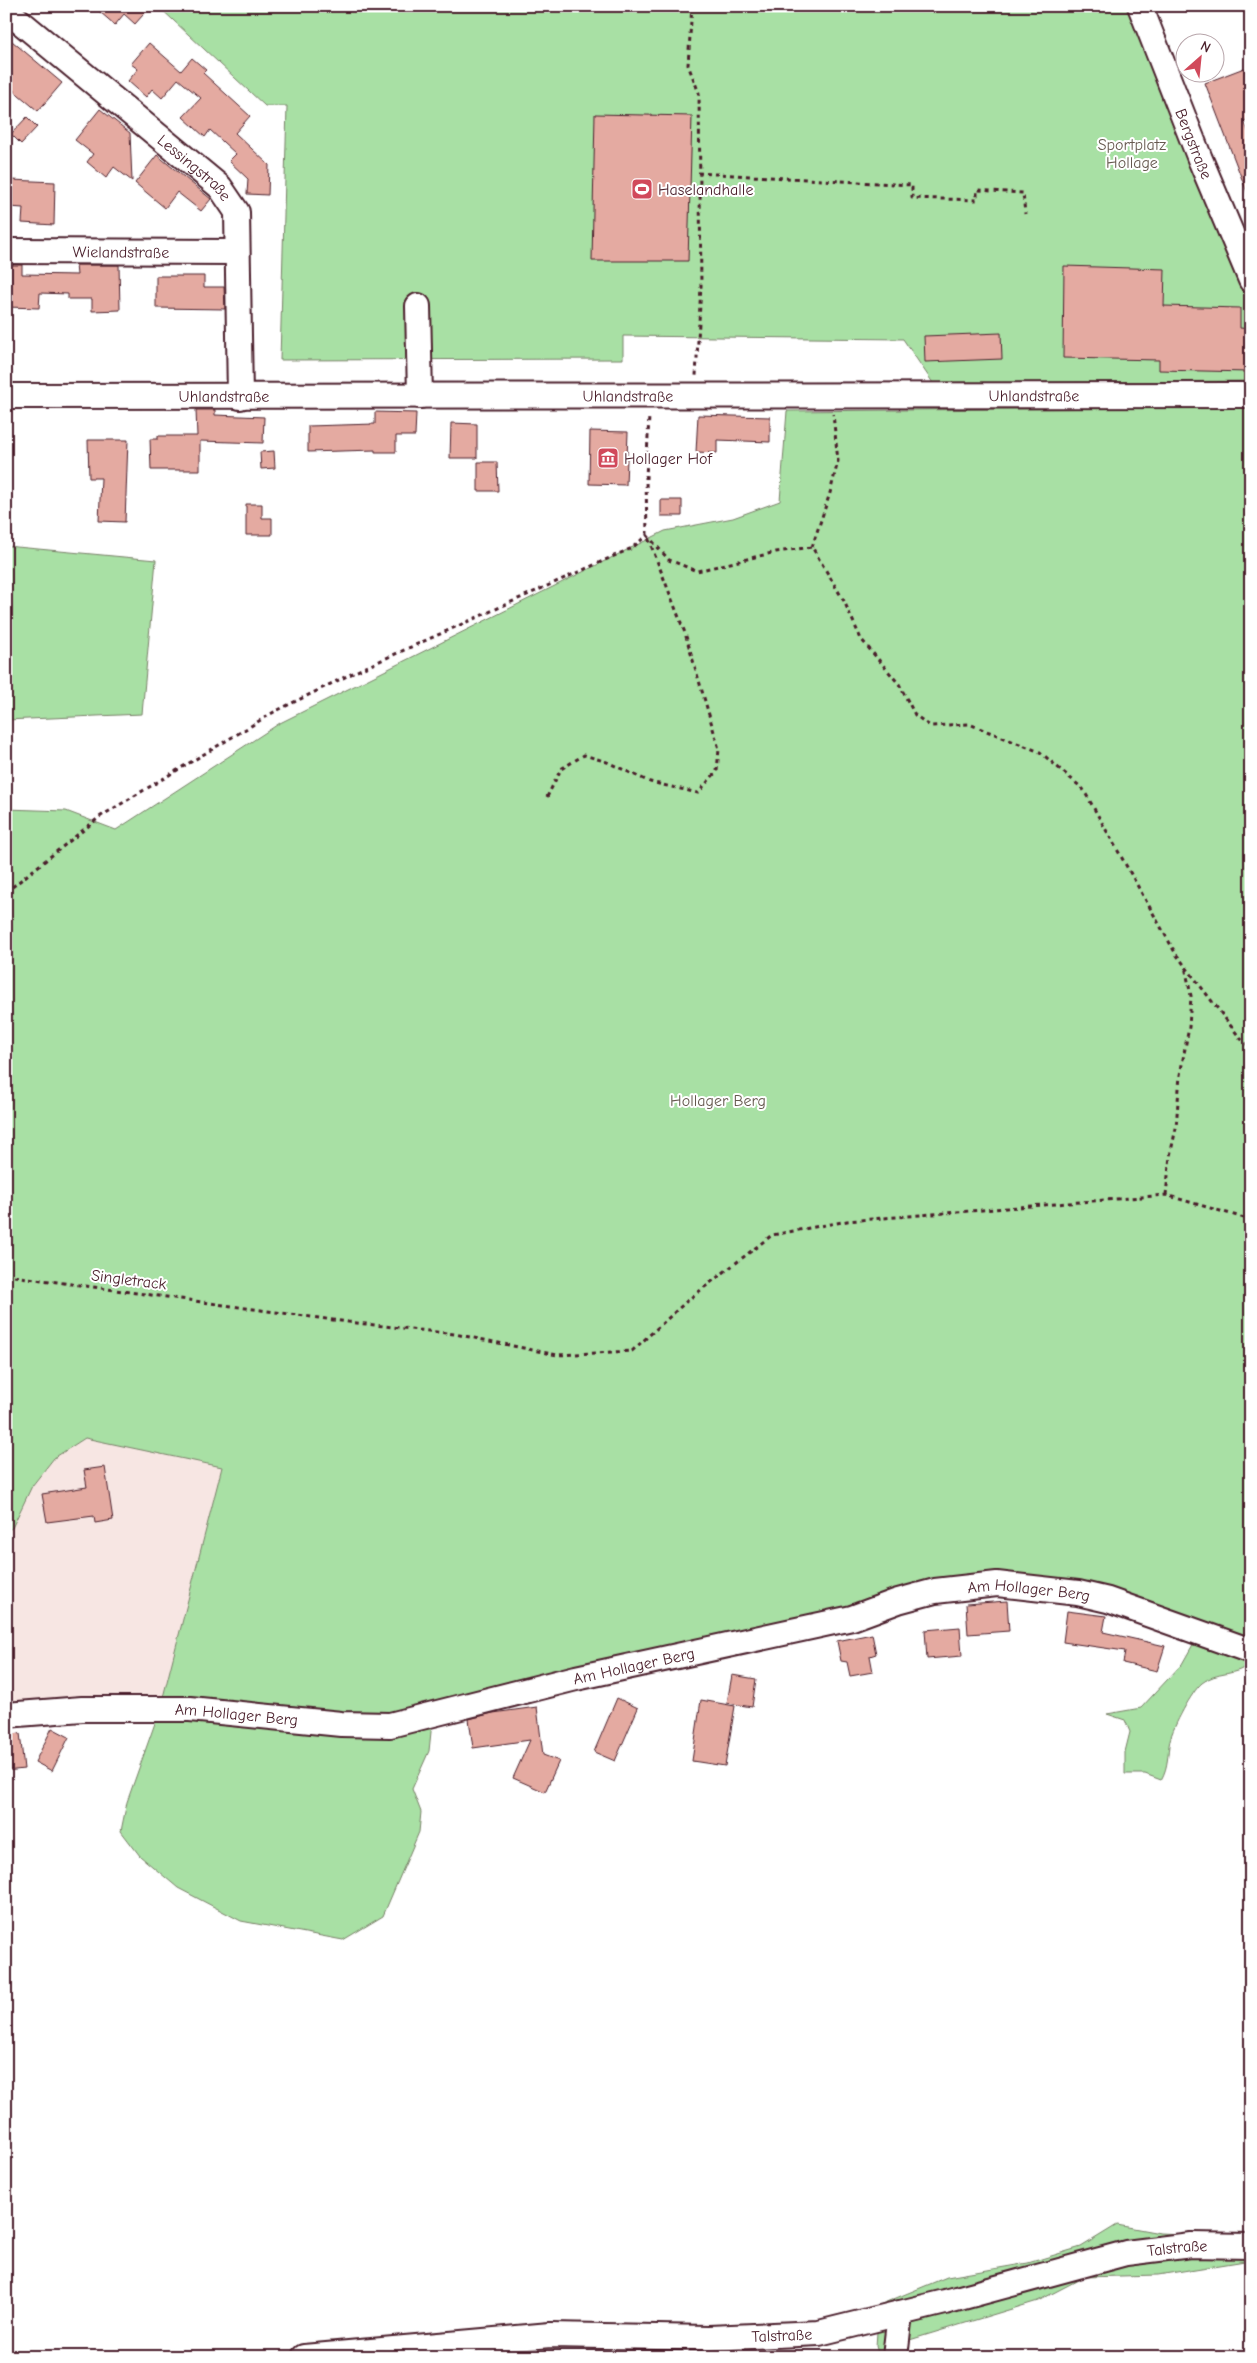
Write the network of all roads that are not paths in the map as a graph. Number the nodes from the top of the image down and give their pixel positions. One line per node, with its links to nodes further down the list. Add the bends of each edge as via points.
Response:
1 (1140, 6): 5 (street, Bergstraße)
2 (9, 17): 4 (street, Lessingstraße, via 220,187 237,212)
3 (6, 251): 4 (street, Wielandstraße)
4 (236, 252): 10 (street, Lessingstraße)
5 (1251, 280)
6 (418, 306): 9 (street)
7 (1251, 395): 9 (street, Uhlandstraße)
8 (6, 396): 10 (street, Uhlandstraße)
9 (420, 396): 10 (street, Uhlandstraße)
10 (240, 397)
11 (1251, 1651): 12 (street, Am Hollager Berg, via 1108,1600 1078,1593 997,1584 935,1591 852,1618 576,1678 390,1725 341,1724 190,1709 82,1709)
12 (6, 1715)
13 (1251, 2246): 14 (street, Talstraße, via 1191,2245 1126,2253)
14 (900, 2313): 15 (street, Talstraße, via 819,2333 709,2338 550,2335); 16 (street)
15 (304, 2357)
16 (895, 2357)

